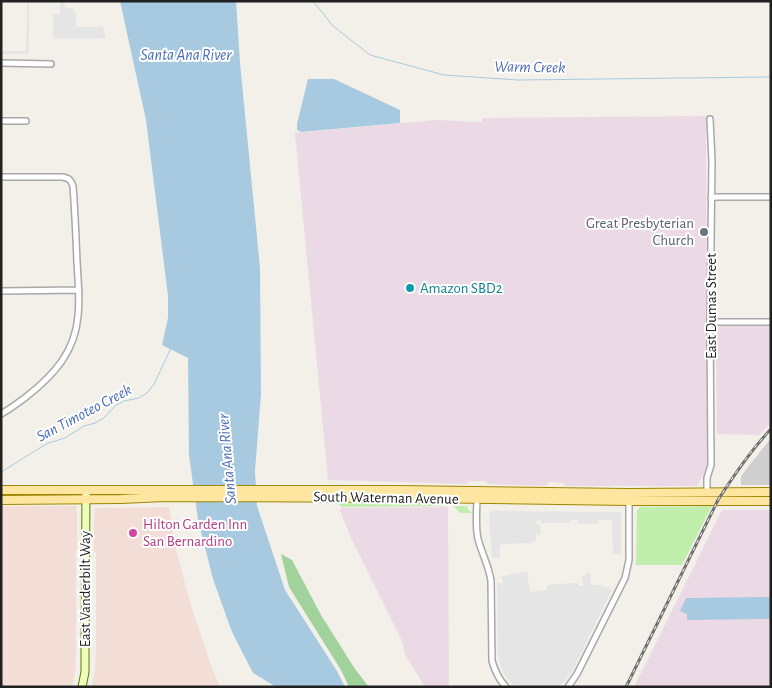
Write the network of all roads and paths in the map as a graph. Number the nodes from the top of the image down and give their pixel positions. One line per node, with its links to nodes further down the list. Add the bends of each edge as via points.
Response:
1 (1, 63): 2 (street)
2 (51, 64)
3 (710, 118): 8 (street, East Dumas Street)
4 (1, 121): 5 (street)
5 (26, 121)
6 (1, 177): 9 (street, via 66,177 71,180)
7 (771, 197): 8 (street)
8 (711, 198): 11 (street, East Dumas Street)
9 (78, 290): 10 (street); 13 (street, via 78,316 72,341 56,370)
10 (1, 291)
11 (710, 322): 12 (street); 16 (street, East Dumas Street, via 711,465)
12 (771, 322)
13 (1, 414)
14 (1, 490): 15 (main road, South Waterman Avenue)
15 (86, 490): 18 (main road, South Waterman Avenue); 21 (street, East Vanderbilt Way)
16 (707, 492): 17 (main road, South Waterman Avenue); 20 (main road, South Waterman Avenue)
17 (771, 492)
18 (188, 494): 19 (main road, South Waterman Avenue, via 398,490); 21 (main road, South Waterman Avenue)
19 (477, 495): 20 (main road, South Waterman Avenue); 25 (street, via 478,540 491,581 492,661 494,670)
20 (629, 497): 23 (main road, South Waterman Avenue); 26 (street, via 630,560 625,578)
21 (86, 499): 22 (main road, South Waterman Avenue); 24 (street, East Vanderbilt Way, via 85,672)
22 (1, 500)
23 (771, 501)
24 (82, 687)
25 (506, 687)
26 (568, 687)

